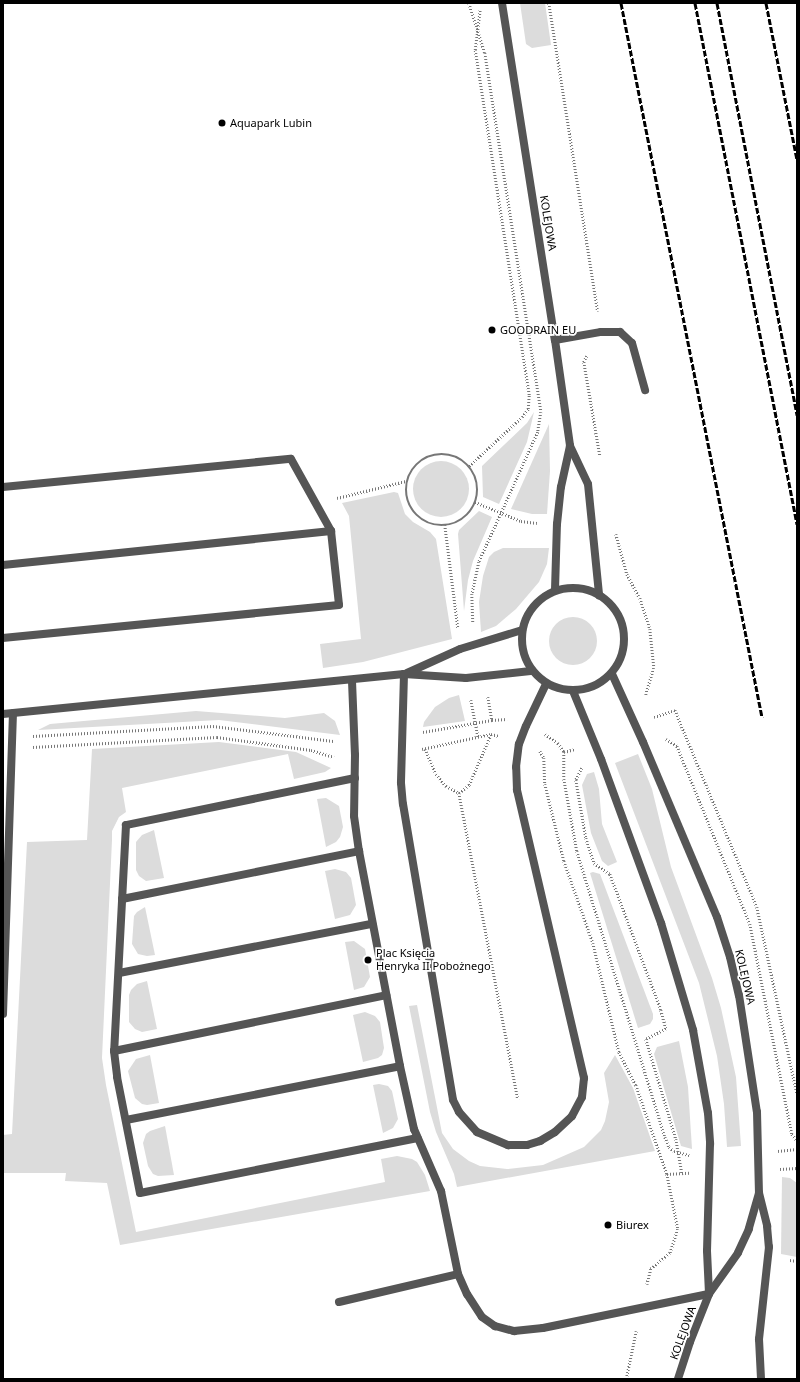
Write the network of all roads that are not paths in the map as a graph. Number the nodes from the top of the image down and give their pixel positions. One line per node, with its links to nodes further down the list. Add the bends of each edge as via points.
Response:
1 (502, 3): 2 (street, KOLEJOWA)
2 (555, 340): 3 (street, via 601,332 620,332 632,343); 4 (street, KOLEJOWA)
3 (646, 390)
4 (570, 446): 8 (street, via 559,502); 9 (street, via 588,484)
5 (3, 487): 6 (street, via 291,459)
6 (331, 531): 7 (street); 11 (street, via 339,605)
7 (3, 565)
8 (555, 590): 9 (street, via 585,589); 10 (street, via 540,599 528,613)
9 (599, 595): 14 (street, via 611,604 624,631 624,647 620,661)
10 (522, 630): 12 (street, via 522,651); 13 (street, via 460,649)
11 (3, 638)
12 (531, 671): 13 (street, via 466,678); 16 (street)
13 (404, 674): 15 (street); 16 (street, via 401,783 403,804 453,1100 477,1132 508,1146 527,1145 555,1132 572,1116 582,1097 584,1078 517,790 519,744)
14 (612, 674): 17 (street, via 588,689); 31 (street, KOLEJOWA, via 716,917 730,957 739,995 757,1112)
15 (352, 680): 18 (street); 20 (street)
16 (546, 684): 17 (street, via 559,690)
17 (573, 691): 33 (street, KOLEJOWA, via 601,759 661,923 693,1030 708,1113)
18 (13, 713): 19 (street); 26 (street)
19 (3, 714)
20 (354, 778): 21 (street, via 354,816); 22 (street, via 126,825)
21 (359, 851): 22 (street); 23 (street)
22 (122, 899): 24 (street)
23 (372, 924): 24 (street); 25 (street)
24 (119, 973): 27 (street)
25 (386, 995): 27 (street); 28 (street)
26 (3, 1014)
27 (114, 1050): 29 (street)
28 (400, 1066): 29 (street); 30 (street)
29 (126, 1120): 30 (street, via 140,1193)
30 (418, 1138): 32 (street, via 441,1191)
31 (759, 1193): 33 (street, KOLEJOWA, via 749,1229 738,1254); 36 (street, via 769,1247 759,1339)
32 (458, 1274): 33 (street, via 482,1317 495,1326 514,1331 544,1328); 34 (street)
33 (709, 1294): 35 (street, KOLEJOWA)
34 (339, 1302)
35 (678, 1379)
36 (761, 1379)

